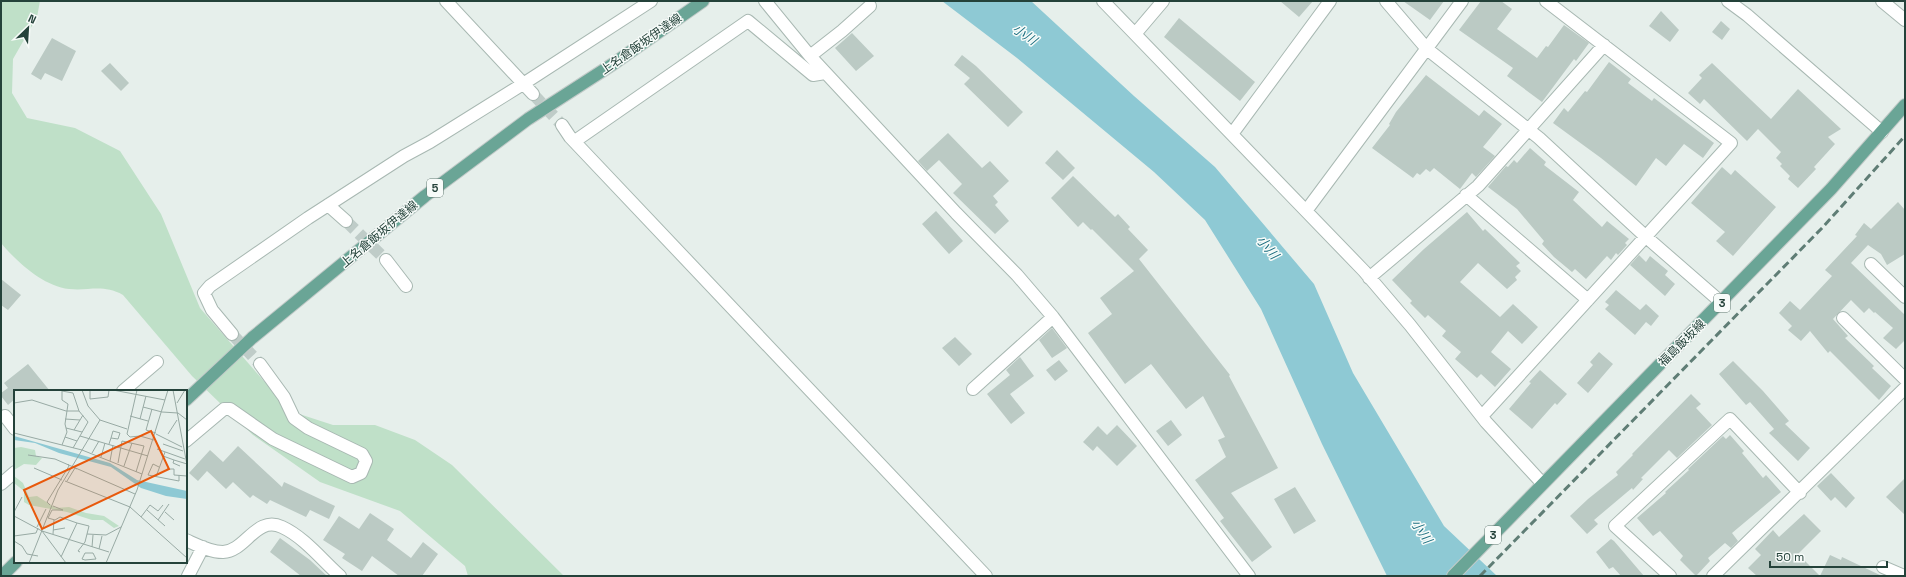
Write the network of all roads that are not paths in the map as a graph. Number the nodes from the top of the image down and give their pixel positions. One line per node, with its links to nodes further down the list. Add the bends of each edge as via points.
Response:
1 (446, 1): 20 (street)
2 (651, 1): 20 (street)
3 (703, 1): 49 (main road, 上名倉飯坂伊達線 / 5, via 528,119 425,196 252,338)
4 (765, 1): 18 (street)
5 (1103, 1): 15 (street)
6 (1163, 1): 15 (street)
7 (1330, 1): 26 (street)
8 (1386, 1): 17 (street)
9 (1462, 1): 17 (street)
10 (1546, 1): 16 (street)
11 (1728, 1): 25 (street, via 1747,14)
12 (1882, 1): 14 (street)
13 (870, 6): 18 (street)
14 (1905, 20)
15 (1135, 34): 26 (street)
16 (1604, 45): 24 (street); 32 (street, via 1731,143)
17 (1427, 48): 24 (street); 30 (street)
18 (810, 56): 19 (street)
19 (825, 73): 27 (street, via 813,75 748,21); 40 (street, via 1017,275)
20 (523, 84): 21 (street); 29 (street)
21 (533, 94)
22 (1905, 106): 25 (main road, 福島飯坂線 / 3)
23 (562, 125): 27 (street)
24 (1528, 130): 28 (street, via 1478,186); 32 (street)
25 (1882, 132): 39 (main road, 福島飯坂線 / 3)
26 (1232, 134): 30 (street)
27 (575, 141): 65 (street)
28 (1466, 195): 35 (street); 38 (street)
29 (328, 205): 31 (street); 42 (street, via 210,286 204,293 212,310)
30 (1306, 211): 35 (street)
31 (346, 221)
32 (1645, 236): 38 (street); 39 (street)
33 (386, 260): 36 (street)
34 (1872, 264): 37 (street)
35 (1369, 278): 51 (street)
36 (406, 286)
37 (1905, 297)
38 (1588, 300): 51 (street)
39 (1722, 303): 55 (main road, 福島飯坂線 / 3)
40 (1053, 317): 47 (street); 66 (street)
41 (1843, 318): 45 (street)
42 (232, 334)
43 (157, 362): 48 (street)
44 (260, 364): 53 (street, via 284,397 294,418 308,428 362,454 366,461 361,473 352,477 280,442 230,409 224,409)
45 (1905, 379)
46 (1905, 388): 57 (street)
47 (973, 389)
48 (124, 390)
49 (187, 399)
50 (5, 416): 52 (street)
51 (1482, 416): 55 (street)
52 (14, 428)
53 (187, 440)
54 (14, 473): 56 (street)
55 (1542, 483): 67 (main road, 福島飯坂線 / 3)
56 (1, 484)
57 (1800, 493): 68 (street, via 1730,419 1615,526); 69 (street)
58 (187, 540): 59 (street)
59 (203, 547): 63 (street); 64 (street, via 224,552 236,547 262,526 281,526 297,536)
60 (15, 563): 62 (main road)
61 (1883, 567): 70 (street)
62 (2, 576)
63 (188, 576)
64 (340, 576)
65 (986, 576)
66 (1249, 576)
67 (1453, 576)
68 (1670, 576)
69 (1713, 576)
70 (1904, 576)

